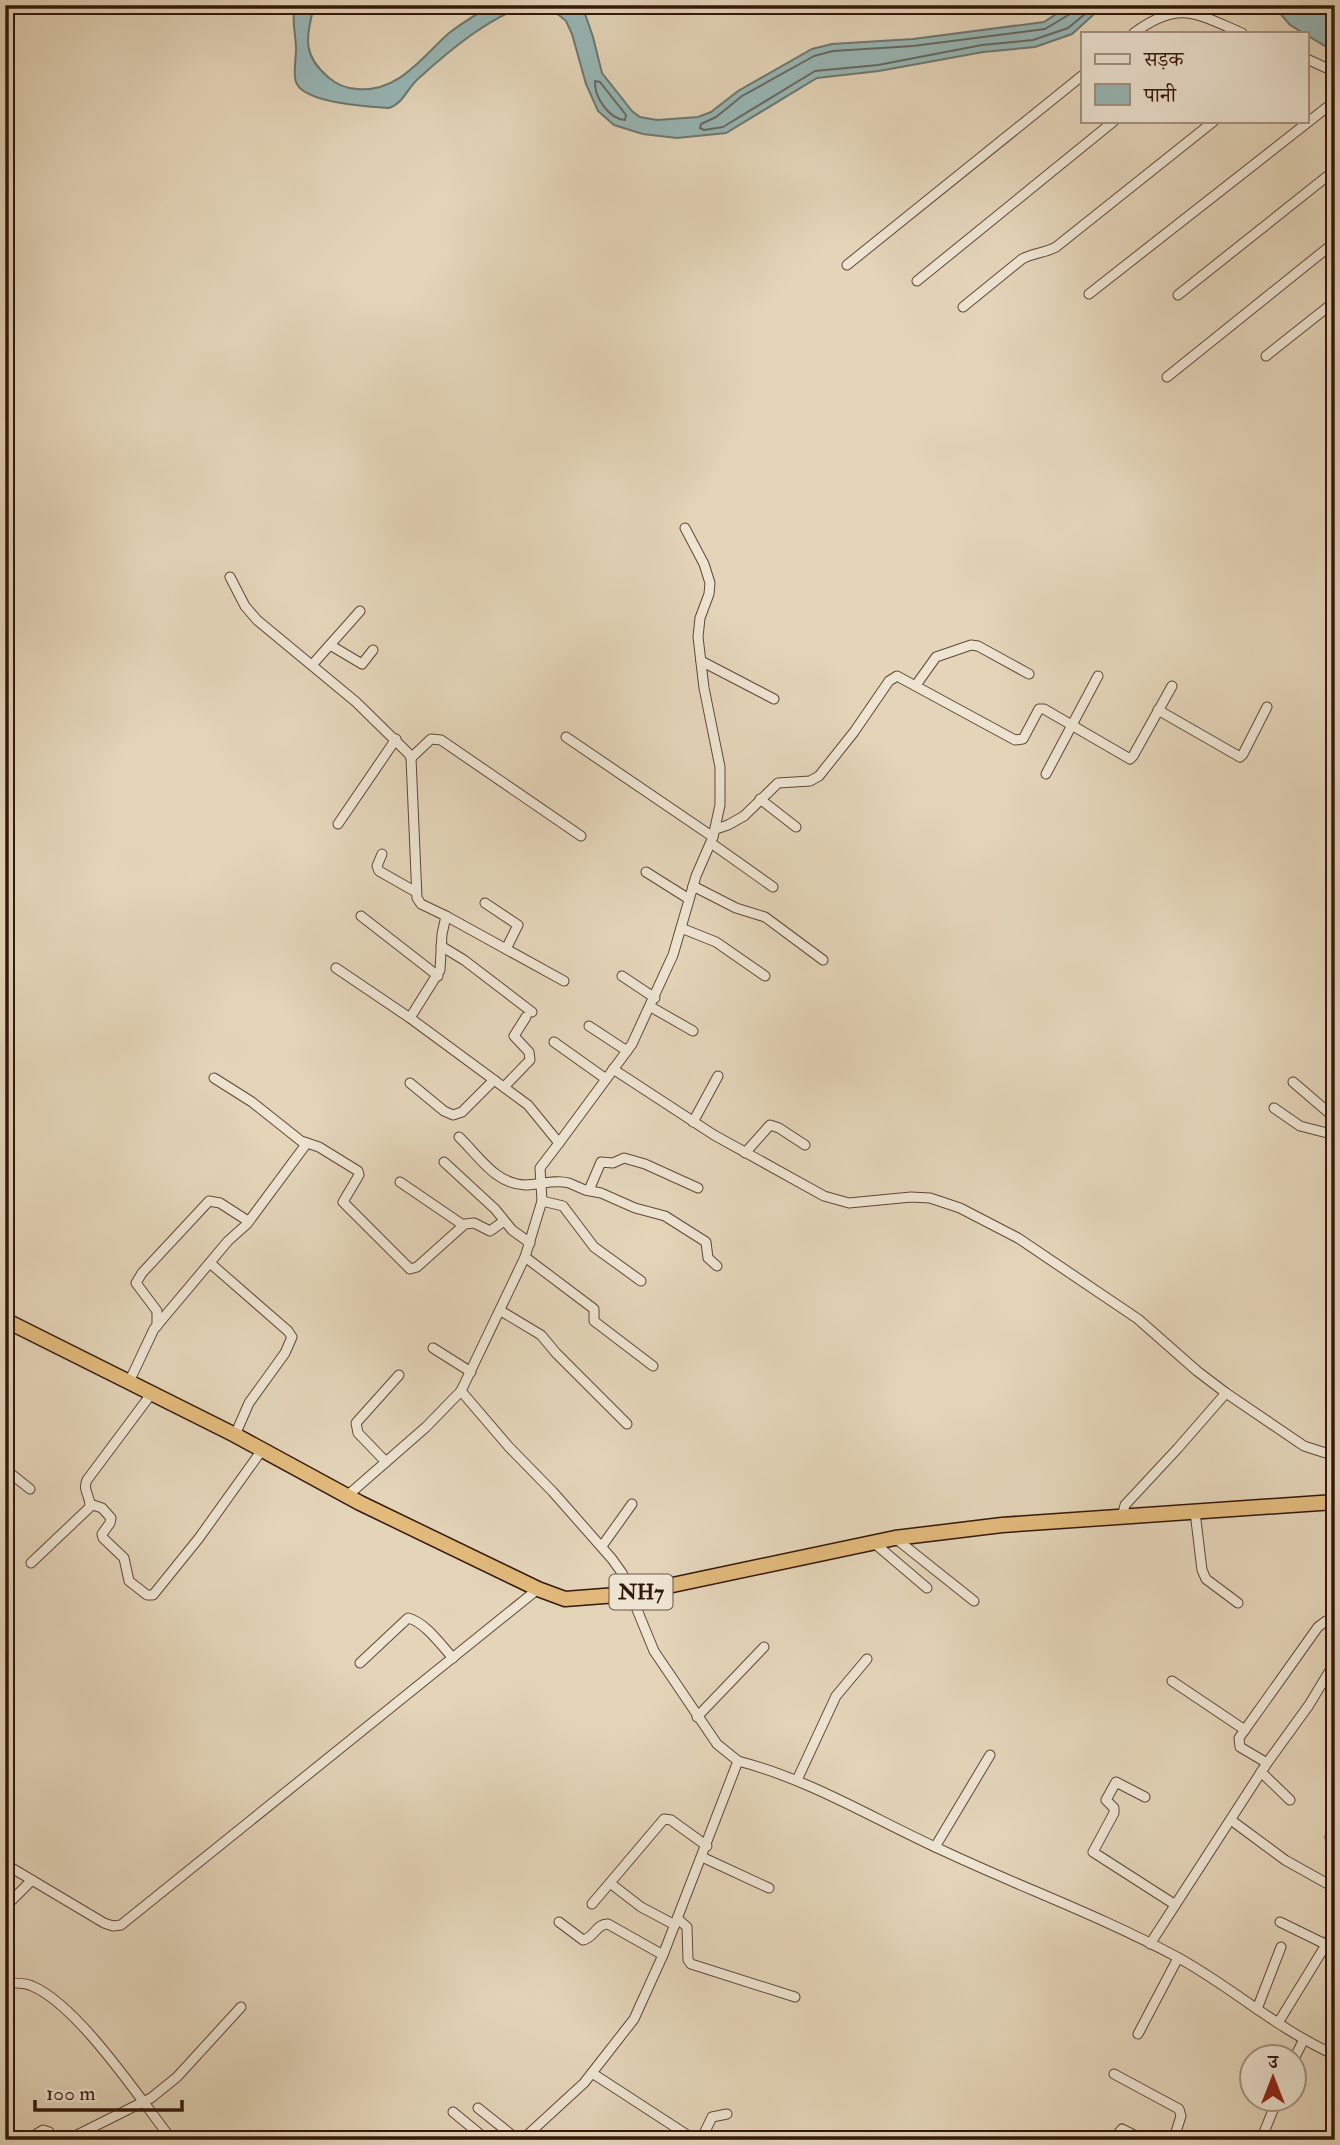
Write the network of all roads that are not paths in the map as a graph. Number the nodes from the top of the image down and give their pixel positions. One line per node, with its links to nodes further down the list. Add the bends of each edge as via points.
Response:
1 (1224, 30): 2 (street, via 1196,13 1183,11 1156,16)
2 (1135, 32)
3 (1308, 59): 4 (street)
4 (1335, 72)
5 (1081, 77): 11 (street)
6 (1335, 101): 13 (street)
7 (1113, 122): 12 (street)
8 (1213, 122): 16 (street, via 1056,247 1022,259)
9 (1335, 170): 14 (street)
10 (1335, 242): 18 (street)
11 (847, 265)
12 (917, 281)
13 (1089, 294)
14 (1178, 295)
15 (1335, 303): 17 (street)
16 (963, 307)
17 (1266, 356)
18 (1167, 377)
19 (684, 528): 24 (street, via 705,564 710,583 698,626)
20 (230, 577): 25 (street, via 257,620)
21 (360, 611): 22 (street)
22 (330, 645): 23 (street, via 362,664); 25 (street)
23 (373, 650)
24 (701, 661): 30 (street); 42 (street, via 720,767 720,805)
25 (312, 665): 35 (street)
26 (1029, 674): 28 (street, via 971,645 936,657)
27 (1098, 676): 33 (street)
28 (916, 685): 33 (street, via 1015,740 1023,739 1041,708); 38 (street, via 901,676 892,678 819,776 778,783)
29 (1172, 686): 32 (street)
30 (774, 699)
31 (1267, 707): 32 (street, via 1240,757)
32 (1158, 710): 33 (street, via 1130,759)
33 (1073, 723): 37 (street)
34 (566, 737): 42 (street)
35 (396, 739): 36 (street); 39 (street)
36 (411, 758): 41 (street, via 431,739 441,740); 47 (street)
37 (1046, 774)
38 (760, 799): 40 (street); 42 (street)
39 (338, 824)
40 (796, 827)
41 (581, 836)
42 (713, 836): 45 (street); 46 (street)
43 (382, 854): 47 (street, via 379,871)
44 (646, 872): 48 (street)
45 (693, 886): 48 (street); 55 (street, via 765,917)
46 (773, 887)
47 (416, 892): 51 (street, via 418,902)
48 (689, 899): 52 (street)
49 (485, 903): 54 (street, via 519,925)
50 (361, 916): 57 (street)
51 (446, 916): 53 (street); 54 (street)
52 (681, 929): 59 (street, via 716,942); 61 (street)
53 (441, 946): 57 (street); 74 (street, via 529,1014 514,1036 530,1060)
54 (506, 949): 60 (street)
55 (823, 960)
56 (337, 968): 62 (street)
57 (438, 976): 62 (street)
58 (622, 976): 61 (street)
59 (765, 976)
60 (564, 981)
61 (653, 1003): 64 (street); 66 (street)
62 (410, 1018): 71 (street)
63 (589, 1026): 66 (street)
64 (693, 1031)
65 (554, 1042): 70 (street)
66 (627, 1051): 67 (street)
67 (613, 1069): 70 (street); 77 (street)
68 (718, 1076): 77 (street)
69 (214, 1078): 80 (street)
70 (606, 1079): 81 (street)
71 (494, 1080): 73 (street, via 462,1112 453,1115); 74 (street)
72 (1293, 1082): 76 (street)
73 (410, 1083)
74 (504, 1087): 81 (street, via 528,1105)
75 (1274, 1108): 78 (street, via 1300,1125)
76 (1335, 1118)
77 (693, 1122): 83 (street)
78 (1335, 1135)
79 (459, 1137): 86 (street, via 500,1177 519,1184)
80 (307, 1143): 90 (street); 92 (street, via 358,1171 343,1202 410,1269)
81 (559, 1143): 86 (street, via 542,1163)
82 (805, 1145): 83 (street, via 770,1125)
83 (745, 1153): 108 (street, via 837,1201 930,1198 960,1208 1069,1271 1138,1320)
84 (444, 1162): 91 (street)
85 (400, 1182): 92 (street)
86 (540, 1183): 88 (street, via 560,1181); 89 (street)
87 (698, 1188): 88 (street, via 624,1157 613,1163 601,1162)
88 (589, 1191): 96 (street, via 676,1222 706,1242 708,1258)
89 (542, 1201): 93 (street); 97 (street, via 563,1206 594,1247)
90 (248, 1221): 95 (street); 99 (street, via 209,1201 142,1273 136,1283 157,1311)
91 (504, 1221): 92 (street, via 490,1231 474,1223); 93 (street)
92 (463, 1225)
93 (530, 1243): 94 (street)
94 (525, 1257): 98 (street); 102 (street, via 594,1308 594,1321)
95 (210, 1263): 99 (street); 110 (street, via 292,1337)
96 (716, 1266)
97 (641, 1281)
98 (501, 1311): 103 (street); 109 (street, via 541,1335)
99 (157, 1326): 105 (street)
100 (8, 1327): 105 (highway, NH7)
101 (433, 1349): 103 (street)
102 (653, 1366)
103 (471, 1372): 106 (street)
104 (399, 1375): 113 (street, via 356,1423 358,1433)
105 (129, 1382): 107 (highway, NH7)
106 (461, 1391): 113 (street); 124 (street)
107 (152, 1393): 110 (highway, NH7); 118 (street, via 87,1480 84,1488)
108 (1226, 1393): 112 (street, via 1304,1446); 121 (street)
109 (627, 1424)
110 (235, 1434): 111 (highway, NH7)
111 (262, 1450): 116 (highway, NH7); 118 (street, via 153,1595 129,1581 124,1558 103,1538 111,1518 102,1507)
112 (1335, 1456)
113 (386, 1462): 116 (street)
114 (5, 1469): 115 (street)
115 (30, 1489)
116 (347, 1496): 127 (highway, NH7)
117 (1335, 1502): 120 (highway, NH7)
118 (90, 1504): 125 (street)
119 (632, 1504): 124 (street)
120 (1195, 1512): 121 (highway, NH7); 130 (street, via 1202,1570)
121 (1122, 1513): 122 (highway, NH7)
122 (895, 1538): 123 (highway, NH7); 129 (street)
123 (873, 1542): 126 (street); 128 (highway, NH7)
124 (602, 1546): 128 (street, via 622,1573)
125 (31, 1563)
126 (927, 1588)
127 (538, 1589): 128 (highway, NH7, via 565,1599); 133 (street)
128 (630, 1594): 138 (street, via 654,1651)
129 (974, 1601)
130 (1238, 1602)
131 (1335, 1624): 139 (street, via 1326,1621 1318,1627)
132 (764, 1647): 138 (street)
133 (453, 1658): 136 (street, via 408,1618); 151 (street, via 121,1925 104,1923)
134 (867, 1660): 143 (street, via 836,1696)
135 (1335, 1662): 142 (street)
136 (360, 1663)
137 (1172, 1681): 139 (street)
138 (696, 1717): 141 (street)
139 (1245, 1730): 142 (street, via 1240,1747)
140 (990, 1755): 148 (street)
141 (738, 1761): 143 (street); 147 (street)
142 (1264, 1768): 145 (street); 146 (street)
143 (797, 1780): 148 (street)
144 (1145, 1797): 156 (street, via 1116,1782 1106,1800 1114,1813 1093,1852)
145 (1290, 1800)
146 (1231, 1820): 154 (street, via 1285,1860); 156 (street)
147 (707, 1846): 149 (street); 152 (street, via 664,1819)
148 (935, 1847): 162 (street)
149 (702, 1857): 153 (street); 158 (street)
150 (5, 1864): 151 (street)
151 (32, 1880): 157 (street)
152 (610, 1884): 155 (street); 158 (street, via 641,1907)
153 (769, 1888)
154 (1335, 1888)
155 (592, 1904)
156 (1174, 1904): 162 (street)
157 (5, 1907)
158 (676, 1922): 165 (street); 168 (street, via 687,1927 691,1964)
159 (1280, 1922): 163 (street)
160 (559, 1923): 165 (street, via 583,1940 608,1924)
161 (1335, 1930): 163 (street)
162 (1150, 1944): 166 (street)
163 (1325, 1944): 171 (street)
164 (1281, 1947): 170 (street)
165 (663, 1955): 176 (street, via 634,2019)
166 (1178, 1958): 170 (street); 172 (street)
167 (5, 1982): 178 (street, via 34,1987 60,2006)
168 (795, 1997)
169 (241, 2007): 178 (street, via 177,2077)
170 (1257, 2009): 171 (street)
171 (1278, 2023): 173 (street)
172 (1138, 2034)
173 (1303, 2040): 174 (street); 175 (street)
174 (1301, 2044)
175 (1335, 2055)
176 (592, 2073): 188 (street); 189 (street)
177 (1114, 2074): 193 (street, via 1179,2109)
178 (143, 2103): 185 (street); 186 (street)
179 (478, 2108): 188 (street)
180 (453, 2112): 187 (street)
181 (727, 2114): 190 (street, via 712,2117)
182 (1271, 2114): 194 (street)
183 (27, 2140): 184 (street, via 43,2130)
184 (55, 2140)
185 (67, 2140)
186 (172, 2140)
187 (487, 2140)
188 (520, 2140)
189 (695, 2140)
190 (701, 2140)
191 (1113, 2140): 192 (street, via 1122,2129)
192 (1144, 2140)
193 (1177, 2140)
194 (1261, 2140)

